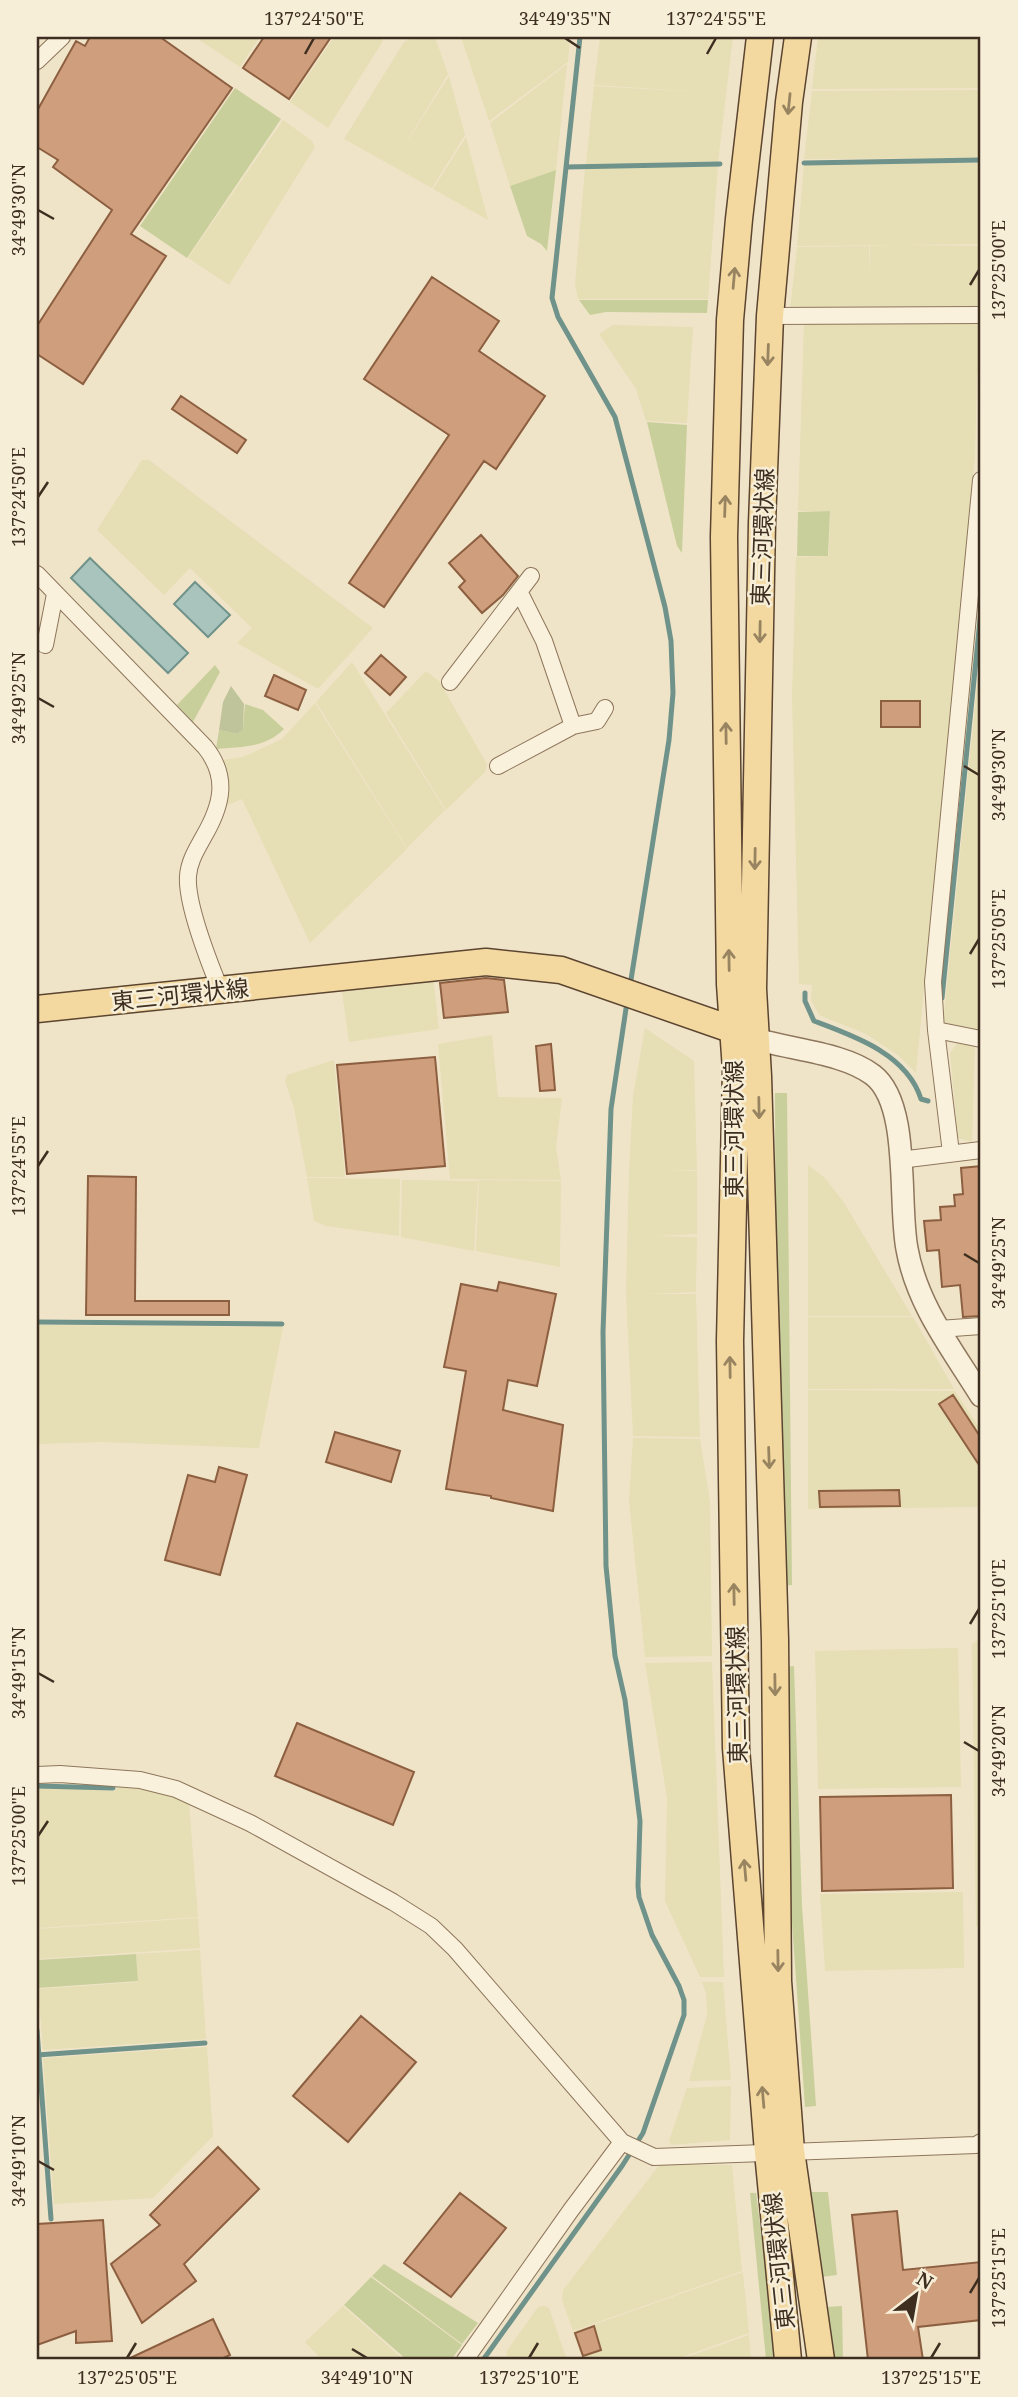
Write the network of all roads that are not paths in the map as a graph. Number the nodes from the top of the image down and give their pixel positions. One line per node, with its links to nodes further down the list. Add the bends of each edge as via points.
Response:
1 (60, 37): 4 (street)
2 (760, 37): 20 (main road, 東三河環状線, one-way to 2, via 726,817 724,510 730,320)
3 (798, 37): 6 (main road, 東三河環状線, one-way to 6)
4 (37, 61)
5 (981, 315): 6 (street)
6 (770, 316): 20 (main road, 東三河環状線, one-way to 20, via 753,975)
7 (981, 480): 19 (street, via 933,982)
8 (37, 574): 11 (street)
9 (531, 576): 10 (street)
10 (520, 593): 13 (street); 15 (street, via 544,641)
11 (55, 594): 12 (street); 17 (street, via 216,761 220,797 188,876)
12 (45, 645)
13 (450, 682)
14 (605, 708): 15 (street, via 597,721)
15 (573, 726): 16 (street)
16 (498, 766)
17 (220, 989): 18 (main road, 東三河環状線); 20 (main road, 東三河環状線, via 486,962 561,970)
18 (37, 1009)
19 (936, 1030): 21 (street); 23 (street)
20 (744, 1034): 24 (street, via 840,1058 873,1074 891,1098); 31 (main road, 東三河環状線, one-way to 31, via 775,1640); 31 (main road, 東三河環状線, one-way to 20, via 736,1748 730,1341 736,1070)
21 (981, 1039)
22 (981, 1150): 23 (street)
23 (951, 1153): 24 (street)
24 (900, 1160): 26 (street, via 904,1234 912,1270)
25 (981, 1325): 26 (street)
26 (939, 1329): 27 (street)
27 (981, 1396)
28 (37, 1775): 29 (street, via 140,1780 176,1789 250,1823 393,1902 455,1949)
29 (622, 2142): 31 (street, via 654,2157); 32 (street)
30 (981, 2142): 31 (street)
31 (779, 2152): 33 (main road, 東三河環状線); 34 (main road, 東三河環状線)
32 (465, 2360)
33 (788, 2360)
34 (821, 2360)

